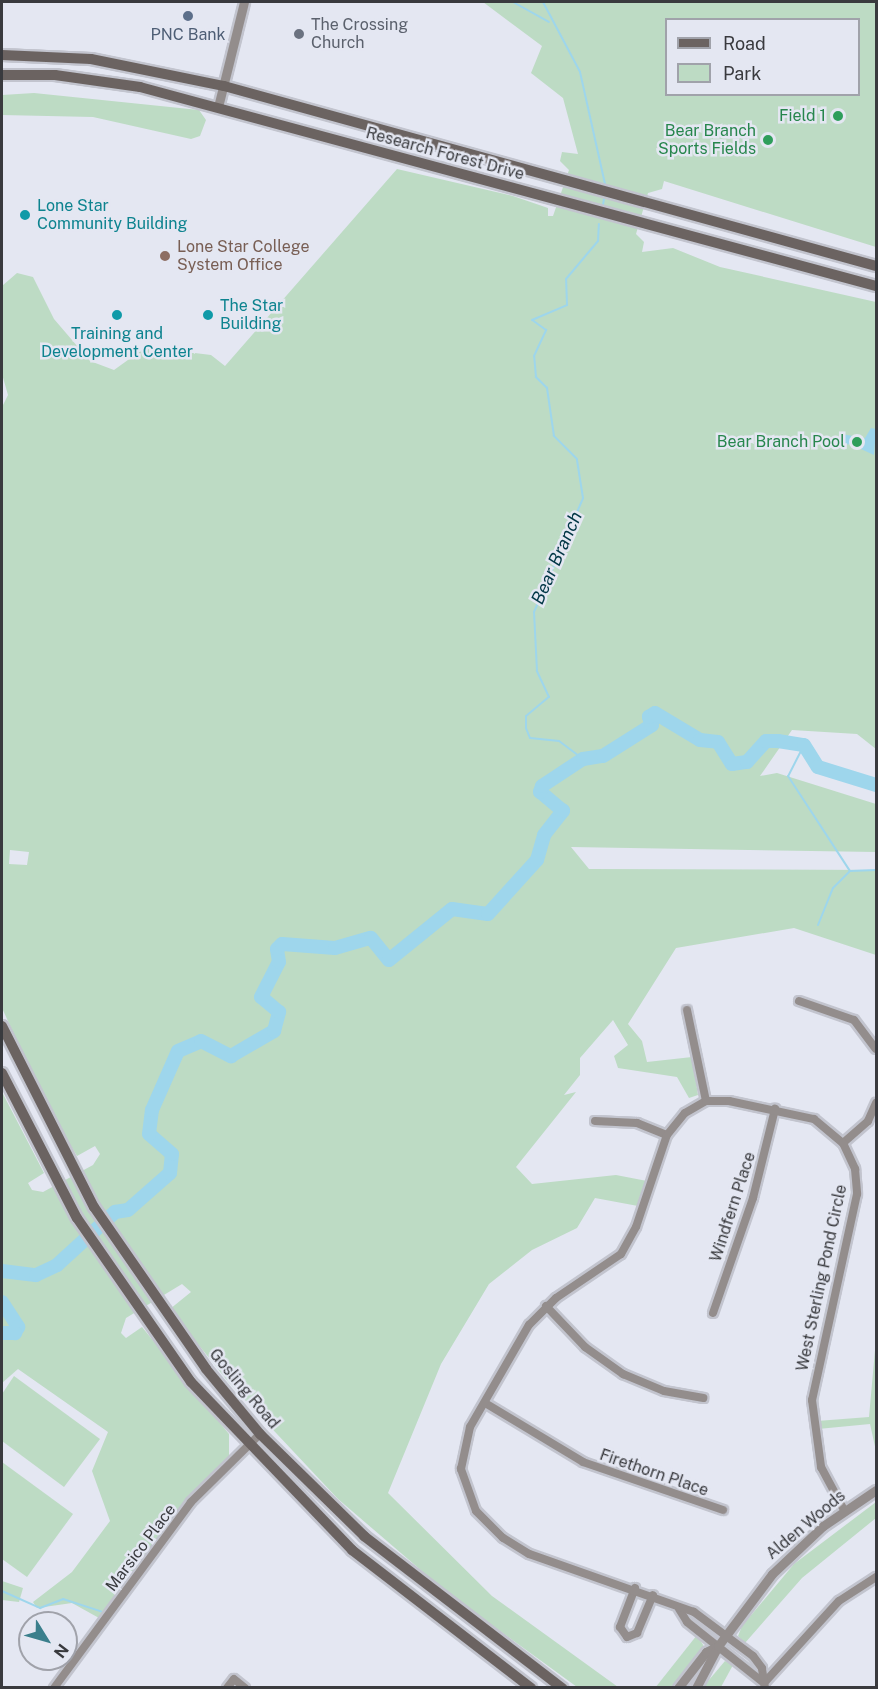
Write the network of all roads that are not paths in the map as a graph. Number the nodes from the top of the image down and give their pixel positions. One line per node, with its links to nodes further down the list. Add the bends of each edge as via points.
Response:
1 (244, 2): 4 (street)
2 (2, 56): 4 (main road, Research Forest Drive, via 91,58)
3 (2, 75): 5 (main road, Research Forest Drive, via 94,80)
4 (224, 86): 5 (street); 6 (main road, Research Forest Drive)
5 (218, 107): 7 (main road, Research Forest Drive)
6 (876, 266)
7 (876, 286)
8 (799, 1001): 11 (street, via 854,1020)
9 (687, 1010): 13 (street)
10 (2, 1026): 23 (main road, Gosling Road, via 68,1161 162,1310)
11 (876, 1048)
12 (2, 1073): 24 (main road, Gosling Road, via 50,1171 147,1322)
13 (706, 1101): 15 (street, West Sterling Pond Circle); 17 (street, via 685,1113)
14 (876, 1103): 18 (street, via 868,1121)
15 (775, 1109): 18 (street, West Sterling Pond Circle, via 814,1119); 20 (street, Windfern Place, via 753,1198)
16 (595, 1120): 17 (street, via 637,1123)
17 (667, 1135): 19 (street, via 628,1245 604,1269)
18 (843, 1143): 27 (street, West Sterling Pond Circle, via 855,1169 857,1194 812,1400 821,1467)
19 (546, 1306): 21 (street, via 585,1347 623,1374 663,1391); 22 (street, via 529,1325)
20 (713, 1313)
21 (703, 1398)
22 (484, 1403): 26 (street, Firethorn Place, via 583,1461); 29 (street, via 461,1456 465,1488 483,1519 521,1550)
23 (261, 1434): 24 (street, Marsico Place); 39 (main road, Gosling Road, via 364,1536)
24 (247, 1446): 35 (street, Marsico Place, via 191,1502); 38 (main road, Gosling Road, via 352,1550)
25 (876, 1490): 27 (street, Alden Woods)
26 (723, 1510)
27 (844, 1510): 32 (street, Alden Woods, via 772,1574)
28 (876, 1577): 34 (street, via 839,1601)
29 (635, 1588): 30 (street); 30 (street, via 620,1627 627,1637 637,1633)
30 (653, 1595): 31 (street)
31 (679, 1609): 32 (street, via 694,1612); 33 (street)
32 (726, 1635): 33 (street, Alden Woods); 34 (street, via 753,1656)
33 (718, 1646): 34 (street); 40 (street, Alden Woods, via 706,1652); 41 (street, Alden Woods)
34 (764, 1685)
35 (54, 1688)
36 (227, 1688): 37 (street, via 234,1679)
37 (245, 1688)
38 (531, 1688)
39 (562, 1688)
40 (678, 1688)
41 (696, 1688)

